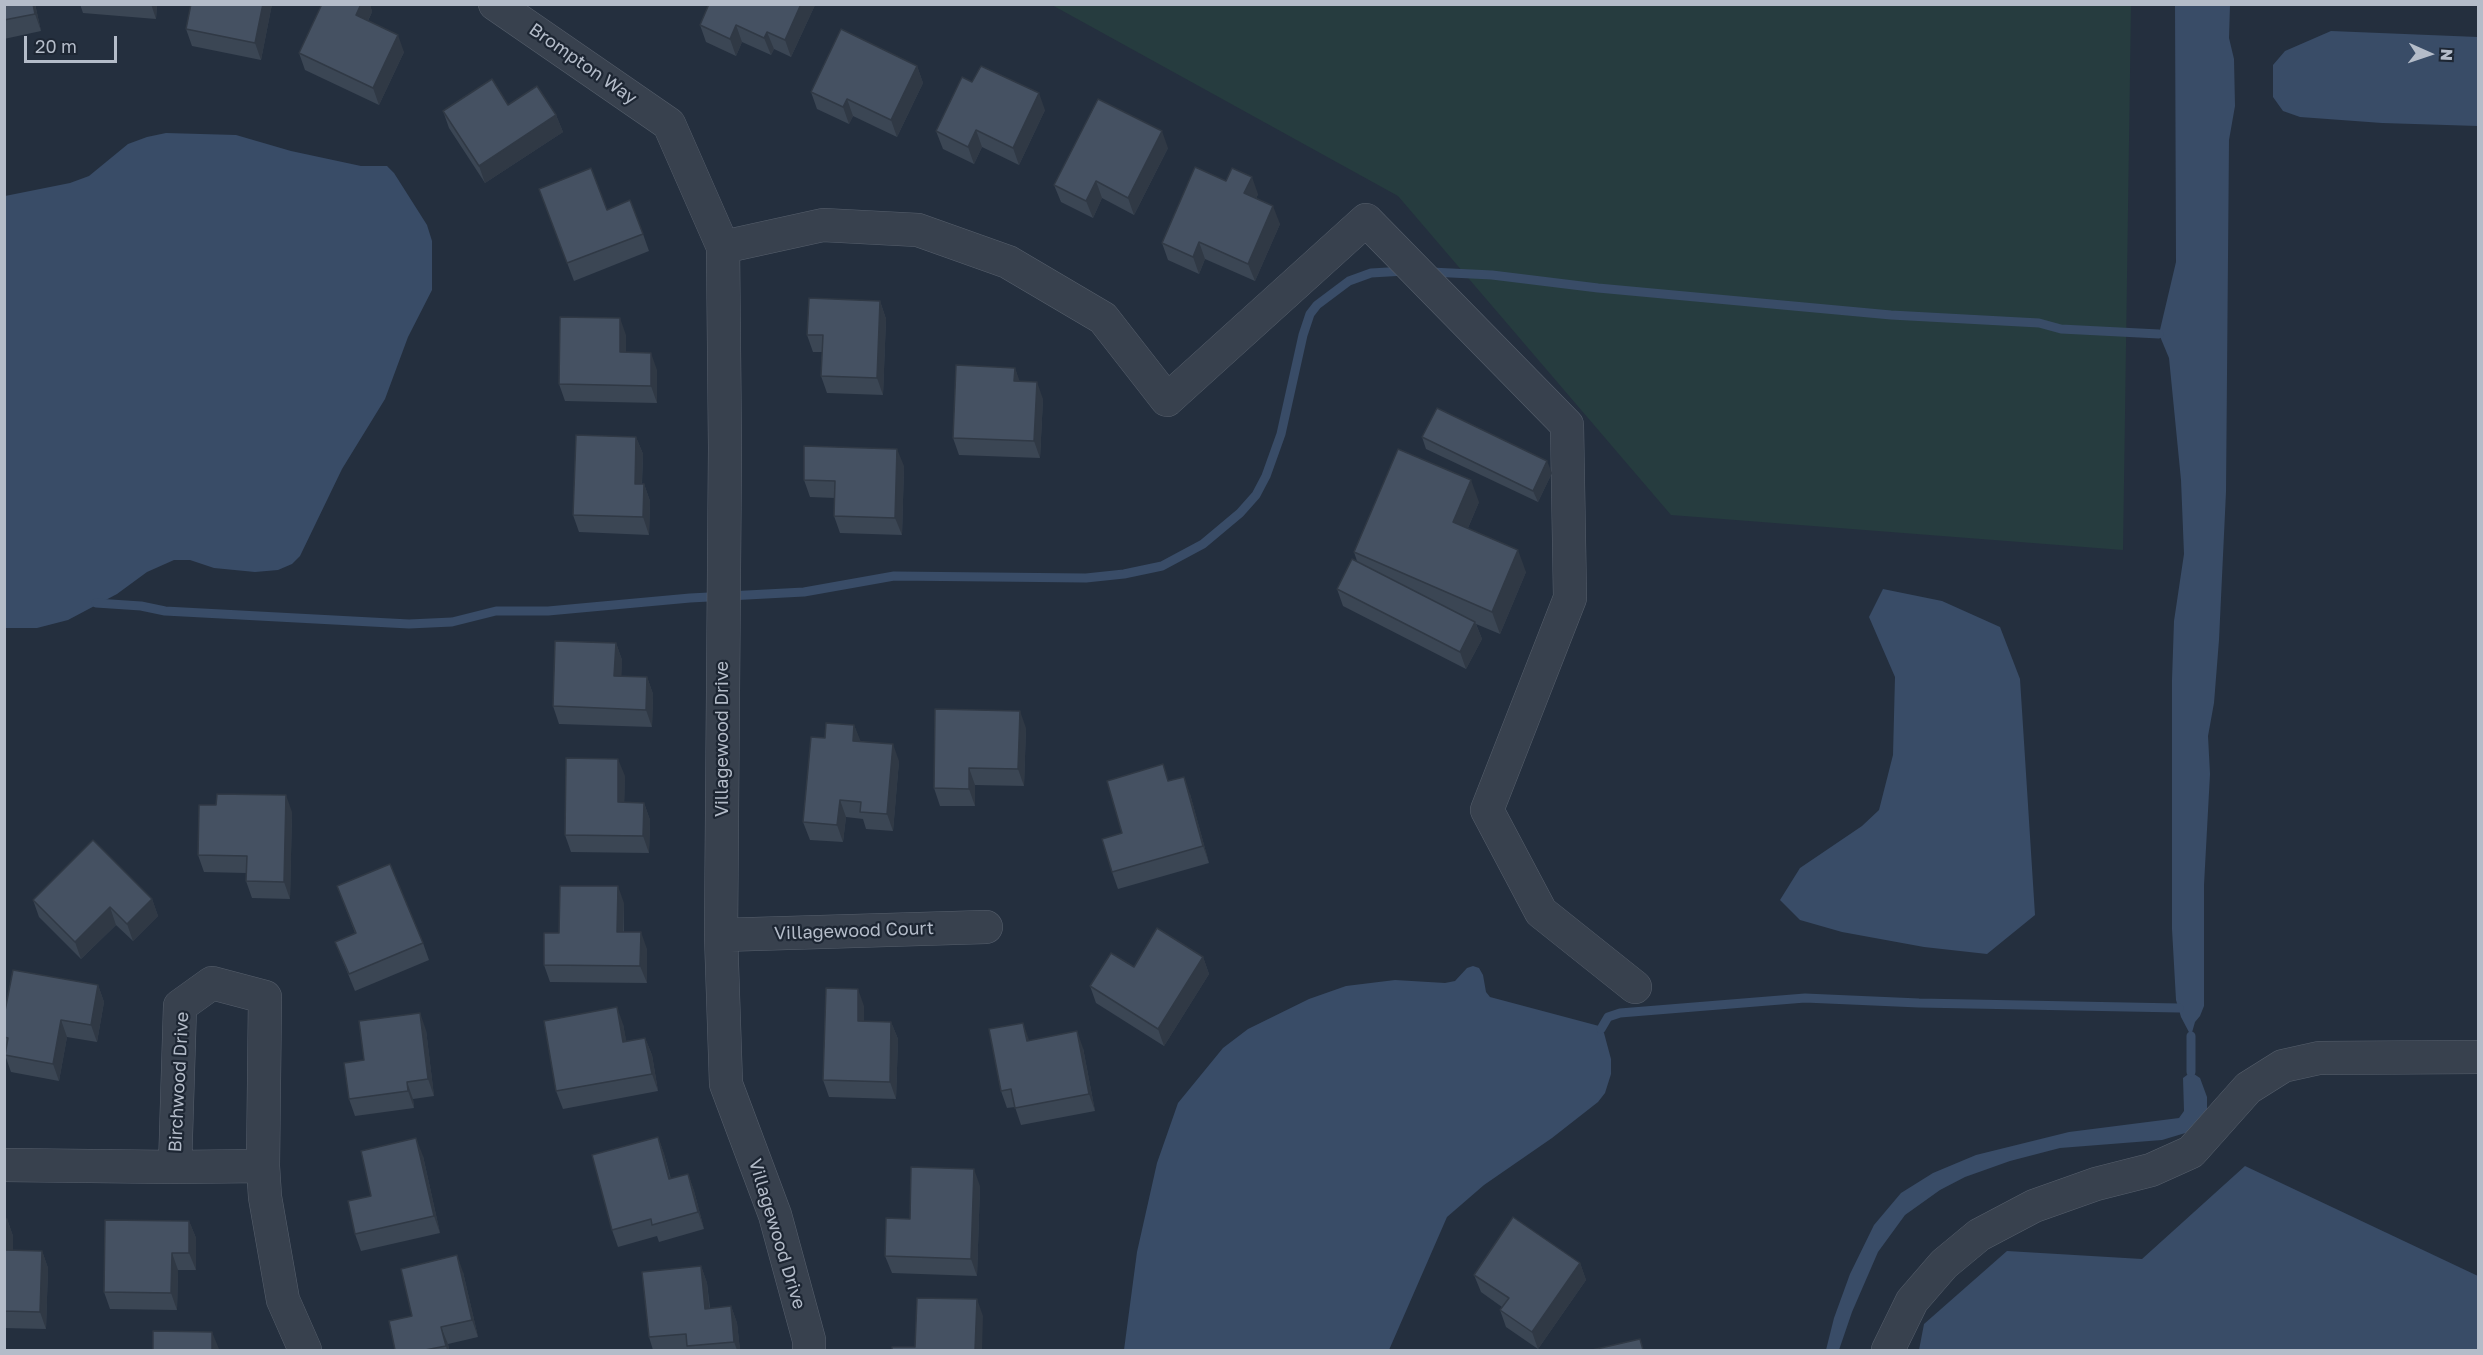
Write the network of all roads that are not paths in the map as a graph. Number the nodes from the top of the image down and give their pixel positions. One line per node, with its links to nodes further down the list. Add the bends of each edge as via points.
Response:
1 (495, 4): 2 (street, Brompton Way)
2 (669, 124): 3 (street, Villagewood Drive)
3 (723, 247): 5 (street, Villagewood Drive); 6 (street, via 823,225 918,230 1008,262 1103,318 1167,399 1366,220 1567,425 1569,598 1487,810 1541,912)
4 (986, 927): 5 (street, Villagewood Court)
5 (721, 935): 12 (street, Villagewood Drive, via 726,1084 776,1215 810,1340)
6 (1635, 987)
7 (2478, 1058): 13 (street, via 2319,1058 2283,1066 2248,1088 2191,1152 2151,1170 2034,1206 1979,1235 1944,1264 1912,1301)
8 (4, 1165): 10 (street, Birchwood Drive)
9 (263, 1166): 10 (street, Birchwood Drive); 10 (street, Birchwood Drive, via 264,997 212,983 180,1006); 11 (street, Birchwood Drive, via 284,1300)
10 (175, 1167)
11 (305, 1350)
12 (809, 1350)
13 (1888, 1350)

